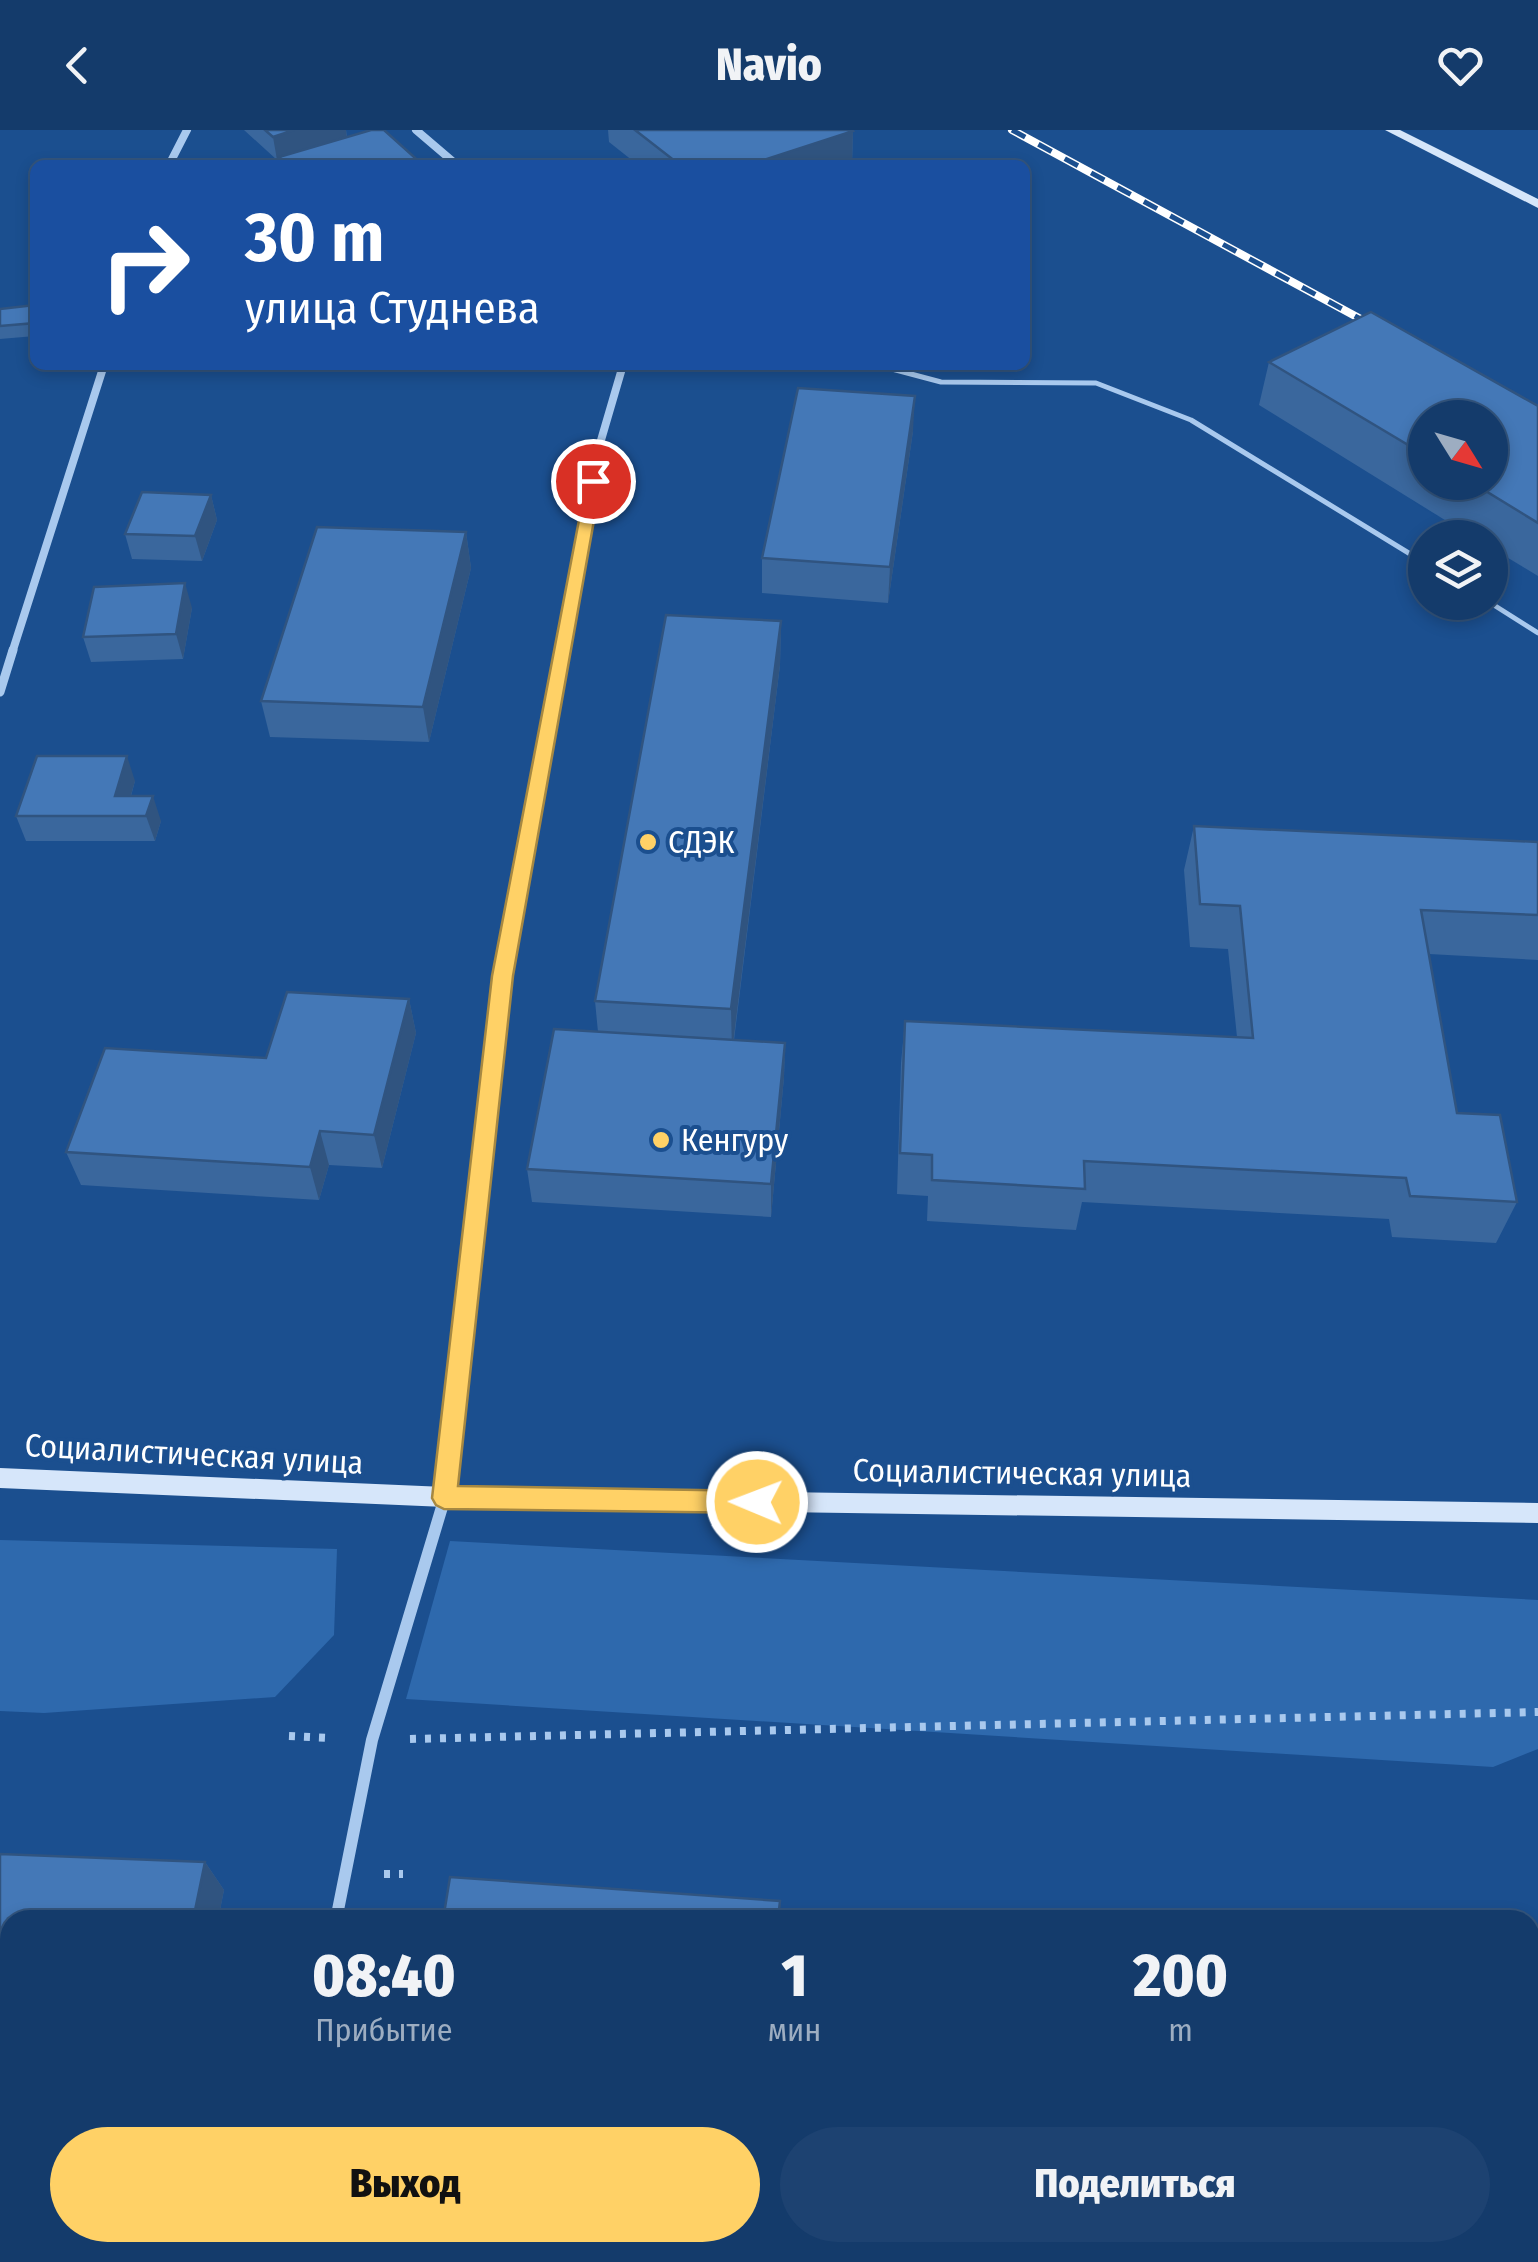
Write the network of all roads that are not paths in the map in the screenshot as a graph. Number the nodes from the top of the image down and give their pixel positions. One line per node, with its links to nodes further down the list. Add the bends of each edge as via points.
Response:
1 (186, 130): 4 (street)
2 (416, 130): 5 (street)
3 (1393, 131): 6 (main road)
4 (172, 160)
5 (450, 160)
6 (1538, 204)
7 (102, 370): 13 (street)
8 (622, 370): 15 (street, via 599,447 503,976)
9 (896, 370): 10 (lane, via 941,382 1096,383 1191,420)
10 (1408, 554)
11 (1508, 614): 12 (lane)
12 (1538, 633)
13 (0, 692)
14 (0, 1478): 15 (main road, Социалистическая улица)
15 (444, 1498): 16 (main road, Социалистическая улица); 17 (street, via 372,1740)
16 (1538, 1513)
17 (338, 1910)

